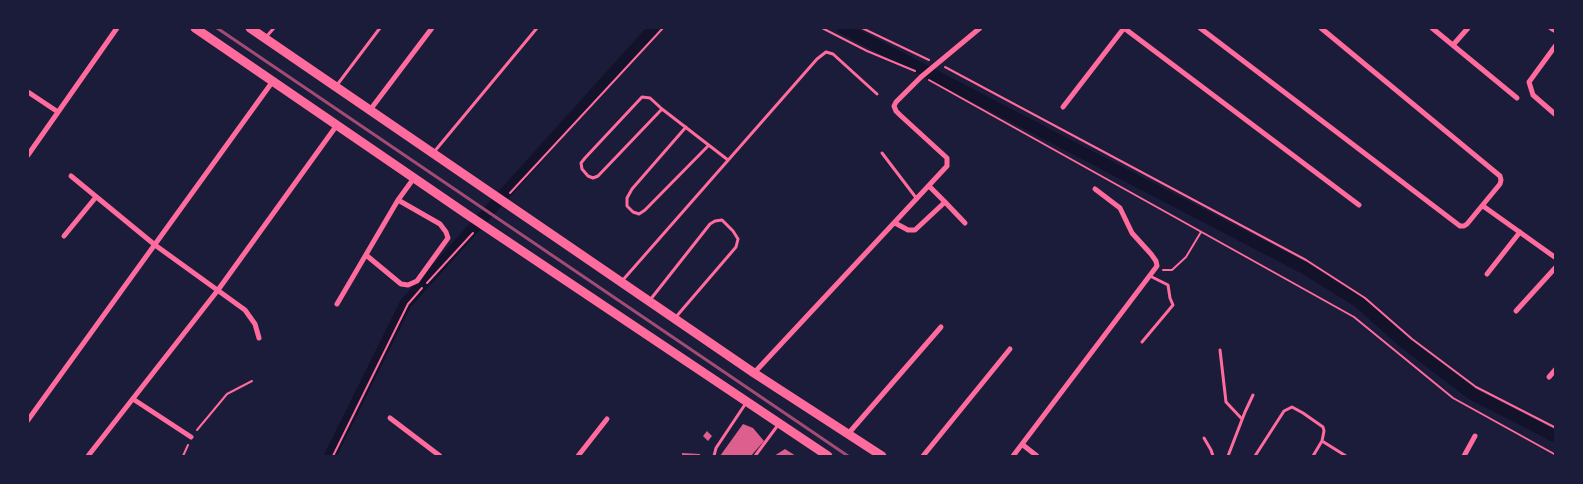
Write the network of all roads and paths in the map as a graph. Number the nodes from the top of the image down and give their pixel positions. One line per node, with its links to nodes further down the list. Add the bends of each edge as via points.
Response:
1 (118, 28): 32 (street)
2 (195, 28): 24 (main road)
3 (250, 28): 19 (main road)
4 (274, 28): 19 (lane)
5 (380, 28): 25 (lane)
6 (432, 28): 31 (street)
7 (537, 28): 37 (lane)
8 (663, 28): 45 (path)
9 (822, 28): 23 (path, via 912,69)
10 (862, 28): 22 (path)
11 (980, 28): 22 (street)
12 (1124, 28): 29 (street); 50 (street)
13 (1200, 28): 51 (street, via 1460,226 1467,224)
14 (1321, 28): 51 (street, via 1500,176 1500,184)
15 (1432, 28): 20 (street)
16 (1468, 28): 20 (street)
17 (1551, 28): 18 (street)
18 (1556, 31)
19 (265, 38): 25 (main road)
20 (1453, 45): 28 (street)
21 (1556, 45): 33 (street, via 1529,82 1533,95)
22 (937, 63): 23 (street); 88 (path, via 1306,260 1365,298 1412,339 1476,386)
23 (921, 77): 43 (street, via 894,106 947,158 947,166); 54 (path)
24 (273, 81): 34 (main road); 58 (street)
25 (336, 87): 31 (main road)
26 (28, 92): 32 (street)
27 (878, 94): 40 (lane, via 833,54 826,52)
28 (1516, 98)
29 (1063, 107)
30 (662, 109): 30 (lane, via 598,176 588,176 582,169 581,163 585,158 642,97 650,98); 35 (lane)
31 (370, 110): 37 (main road)
32 (58, 112): 39 (street)
33 (1556, 115)
34 (337, 125): 42 (main road); 66 (street)
35 (686, 127): 36 (lane); 36 (lane, via 632,189 627,206 633,212 639,214 645,210)
36 (708, 144): 40 (lane)
37 (433, 152): 65 (main road)
38 (882, 153): 48 (lane)
39 (28, 155)
40 (728, 160): 65 (lane)
41 (71, 176): 46 (street)
42 (414, 178): 47 (street); 82 (main road)
43 (930, 186): 48 (street); 49 (street)
44 (1095, 189): 61 (street, via 1120,208 1132,233 1156,260)
45 (510, 193)
46 (96, 196): 57 (street); 58 (street)
47 (398, 200): 59 (street); 59 (street, via 440,224 448,238 417,281 408,285 401,284)
48 (917, 200): 52 (street)
49 (945, 202): 52 (street, via 915,230); 53 (street)
50 (1359, 205)
51 (1484, 206): 55 (street)
52 (895, 223): 77 (street)
53 (965, 223)
54 (1201, 232): 61 (path, via 1186,257 1172,270 1166,271); 95 (path, via 1354,318 1453,398)
55 (1520, 232): 60 (street); 63 (street)
56 (473, 233): 98 (path, via 408,304)
57 (64, 236)
58 (155, 246): 66 (street); 86 (street)
59 (366, 255): 68 (street)
60 (1556, 258)
61 (1157, 266): 64 (street)
62 (1556, 267): 69 (street)
63 (1487, 274)
64 (1150, 275): 73 (lane, via 1168,285 1173,305); 94 (street)
65 (621, 281): 67 (main road)
66 (218, 290): 72 (street, via 245,310 255,324); 81 (street)
67 (649, 300): 70 (main road); 70 (lane, via 710,224 722,220 738,239 736,247)
68 (337, 304)
69 (1516, 311)
70 (675, 318): 77 (main road)
71 (941, 326): 89 (street)
72 (259, 338)
73 (1142, 342)
74 (1010, 349): 105 (street)
75 (1220, 350): 85 (lane, via 1226,402)
76 (1556, 369): 78 (street)
77 (754, 373): 89 (main road)
78 (1549, 377)
79 (252, 381): 91 (path, via 227,394)
80 (1253, 395): 85 (lane)
81 (133, 399): 91 (street); 96 (street)
82 (747, 402): 87 (main road); 101 (lane)
83 (390, 418): 99 (street)
84 (607, 419): 100 (street)
85 (1242, 419): 109 (lane)
86 (28, 420)
87 (779, 424): 102 (lane); 103 (main road)
88 (1556, 428)
89 (848, 434): 104 (main road)
90 (1476, 436): 113 (street)
91 (191, 437): 97 (path)
92 (1204, 438): 108 (lane)
93 (1322, 441): 110 (lane, via 1323,427 1296,409 1289,408); 111 (lane); 112 (lane)
94 (1023, 445): 106 (street); 107 (street)
95 (1556, 455)
96 (88, 456)
97 (183, 456)
98 (332, 456)
99 (440, 456)
100 (578, 456)
101 (714, 456)
102 (755, 456)
103 (828, 456)
104 (882, 456)
105 (922, 456)
106 (1013, 456)
107 (1037, 456)
108 (1213, 456)
109 (1228, 456)
110 (1255, 456)
111 (1313, 456)
112 (1346, 456)
113 (1464, 456)

